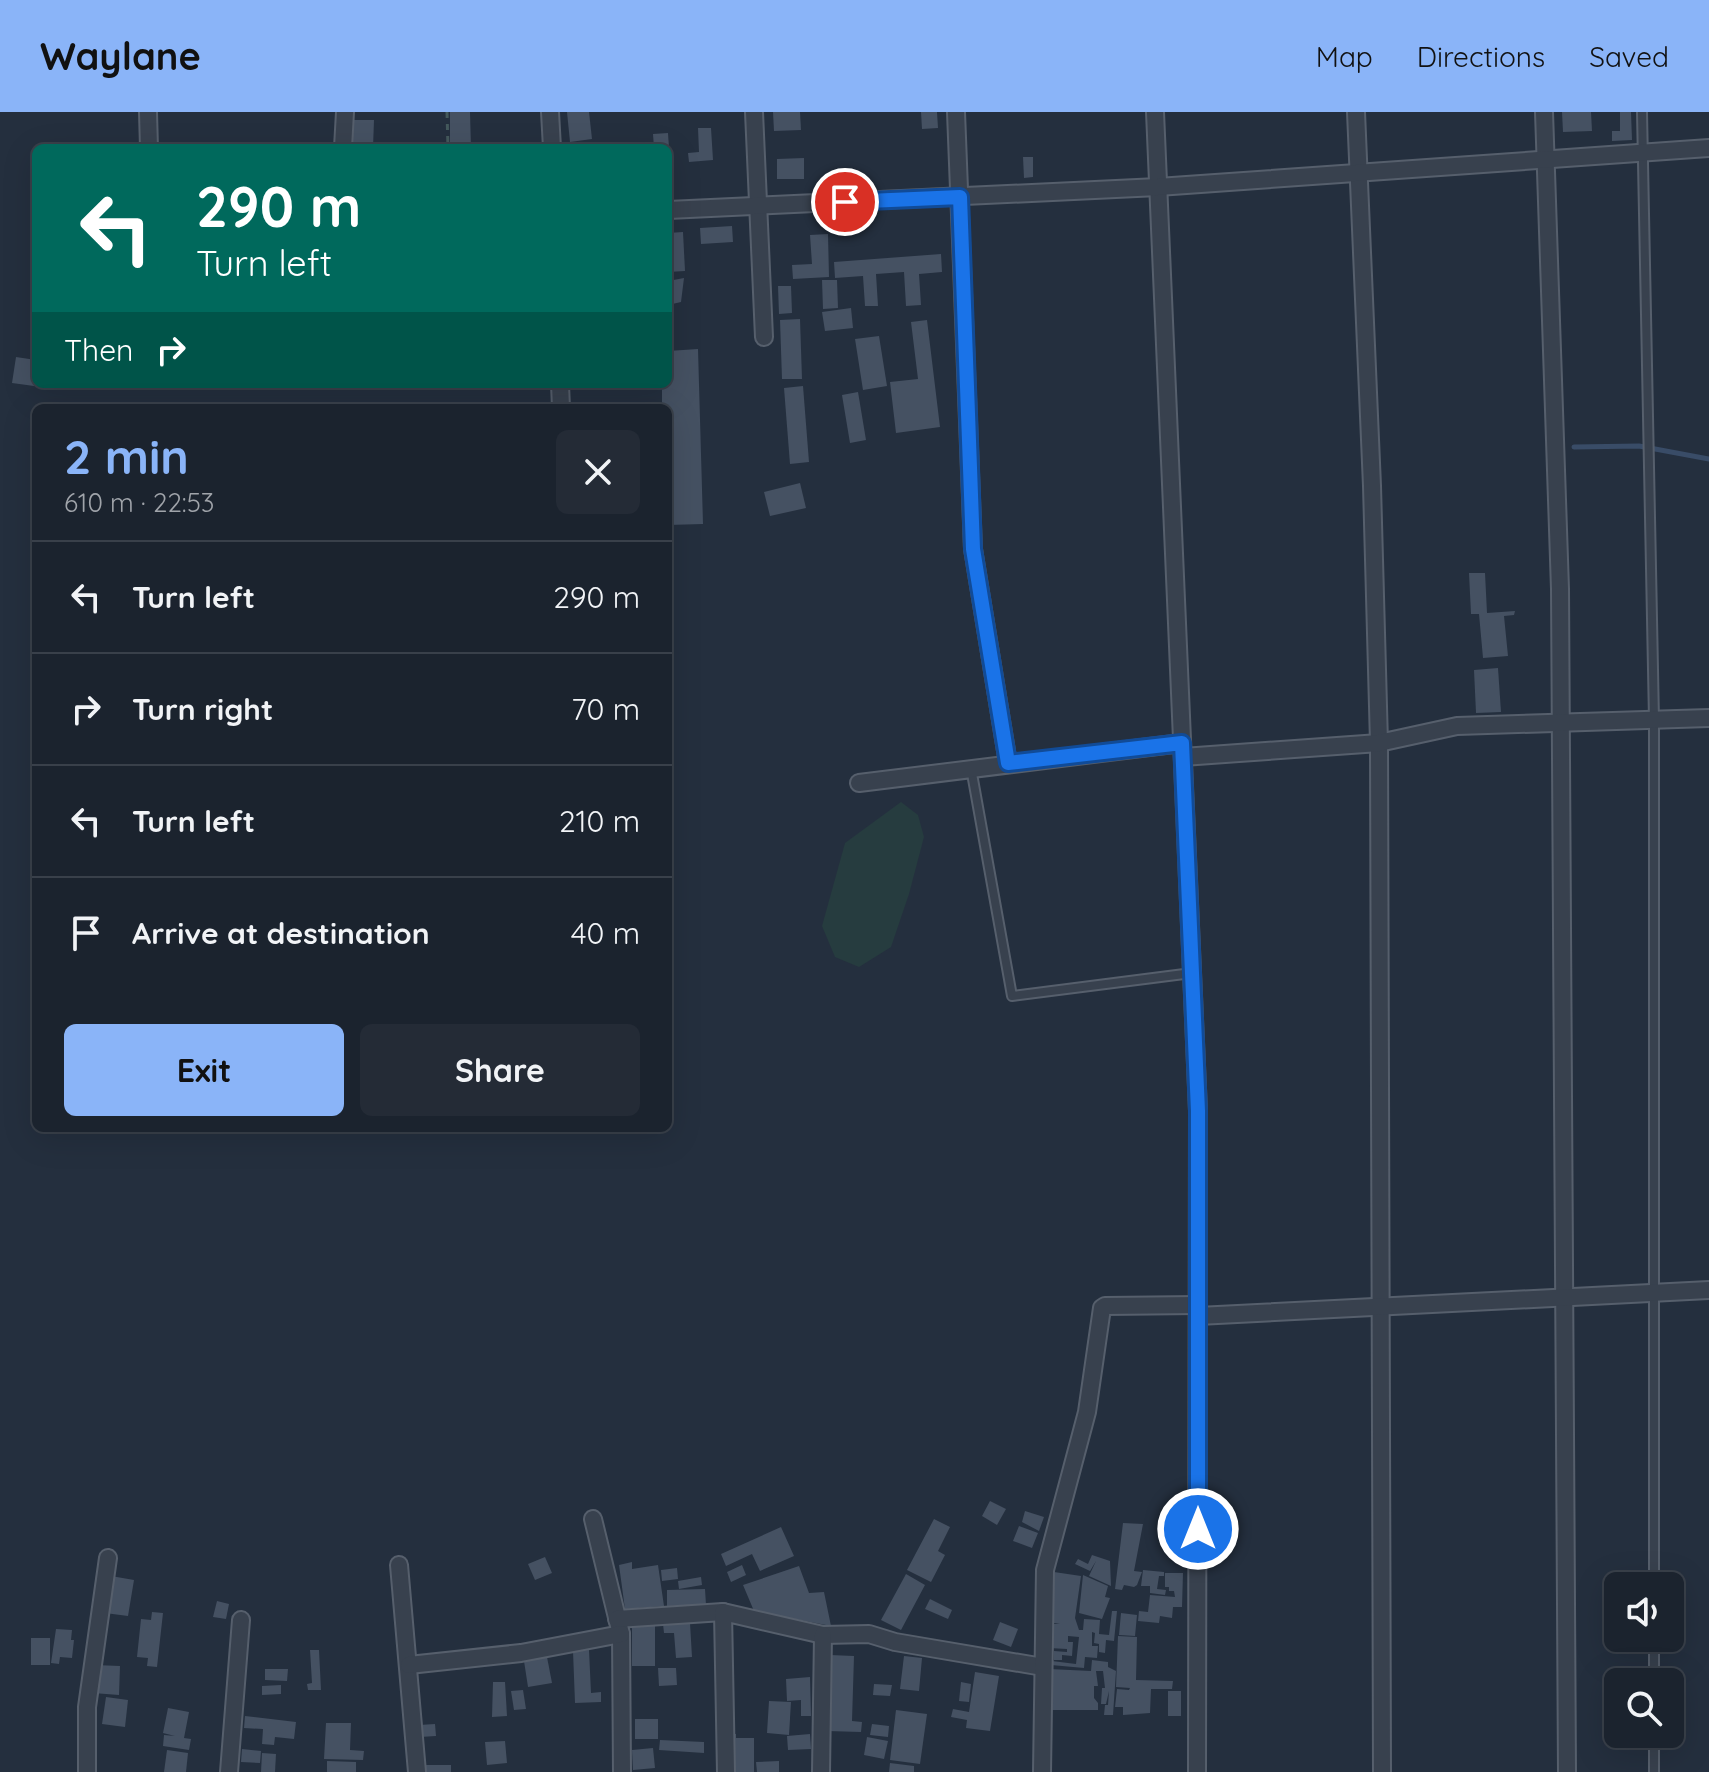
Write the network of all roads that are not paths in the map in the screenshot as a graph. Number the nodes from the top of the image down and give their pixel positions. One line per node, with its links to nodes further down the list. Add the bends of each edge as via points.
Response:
1 (148, 112): 10 (street)
2 (345, 112): 11 (street)
3 (550, 112): 12 (street)
4 (754, 112): 19 (street)
5 (956, 112): 18 (street)
6 (1155, 112): 17 (street)
7 (1356, 112): 16 (street)
8 (1544, 112): 15 (street)
9 (1642, 112): 14 (lane)
10 (149, 144)
11 (343, 144)
12 (552, 144)
13 (1709, 148): 14 (street)
14 (1643, 153): 15 (street); 23 (lane)
15 (1545, 160): 16 (street); 24 (street)
16 (1358, 171): 17 (street); 25 (street)
17 (1158, 187): 18 (street); 26 (street)
18 (960, 197): 19 (street); 27 (street, via 973,549)
19 (758, 206): 20 (street); 21 (street)
20 (672, 210)
21 (764, 337)
22 (1709, 718): 23 (street)
23 (1654, 720): 24 (street); 32 (lane)
24 (1561, 724): 25 (street, via 1457,726); 33 (street)
25 (1379, 743): 26 (street); 34 (street)
26 (1183, 750): 27 (street); 30 (street)
27 (1008, 763): 28 (street)
28 (971, 768): 29 (street); 30 (lane, via 1012,996)
29 (859, 783)
30 (1192, 973): 35 (street)
31 (1709, 1290): 32 (street)
32 (1654, 1293): 33 (street); 39 (lane)
33 (1564, 1297): 34 (street); 56 (street)
34 (1380, 1307): 35 (street); 55 (street)
35 (1198, 1310): 45 (street, via 1102,1308 1087,1412 1045,1570); 54 (street)
36 (593, 1519): 42 (street)
37 (108, 1558): 47 (street, via 87,1707)
38 (399, 1565): 44 (street)
39 (1654, 1572)
40 (723, 1612): 42 (street); 43 (street); 51 (street)
41 (241, 1620): 48 (street)
42 (619, 1626): 44 (street, via 521,1653); 50 (street)
43 (823, 1635): 45 (street, via 869,1634); 52 (street)
44 (409, 1665): 49 (street)
45 (1043, 1667): 53 (street)
46 (1654, 1748): 57 (lane)
47 (87, 1772)
48 (229, 1772)
49 (417, 1772)
50 (622, 1772)
51 (726, 1772)
52 (821, 1772)
53 (1042, 1772)
54 (1197, 1772)
55 (1382, 1772)
56 (1567, 1772)
57 (1654, 1772)

